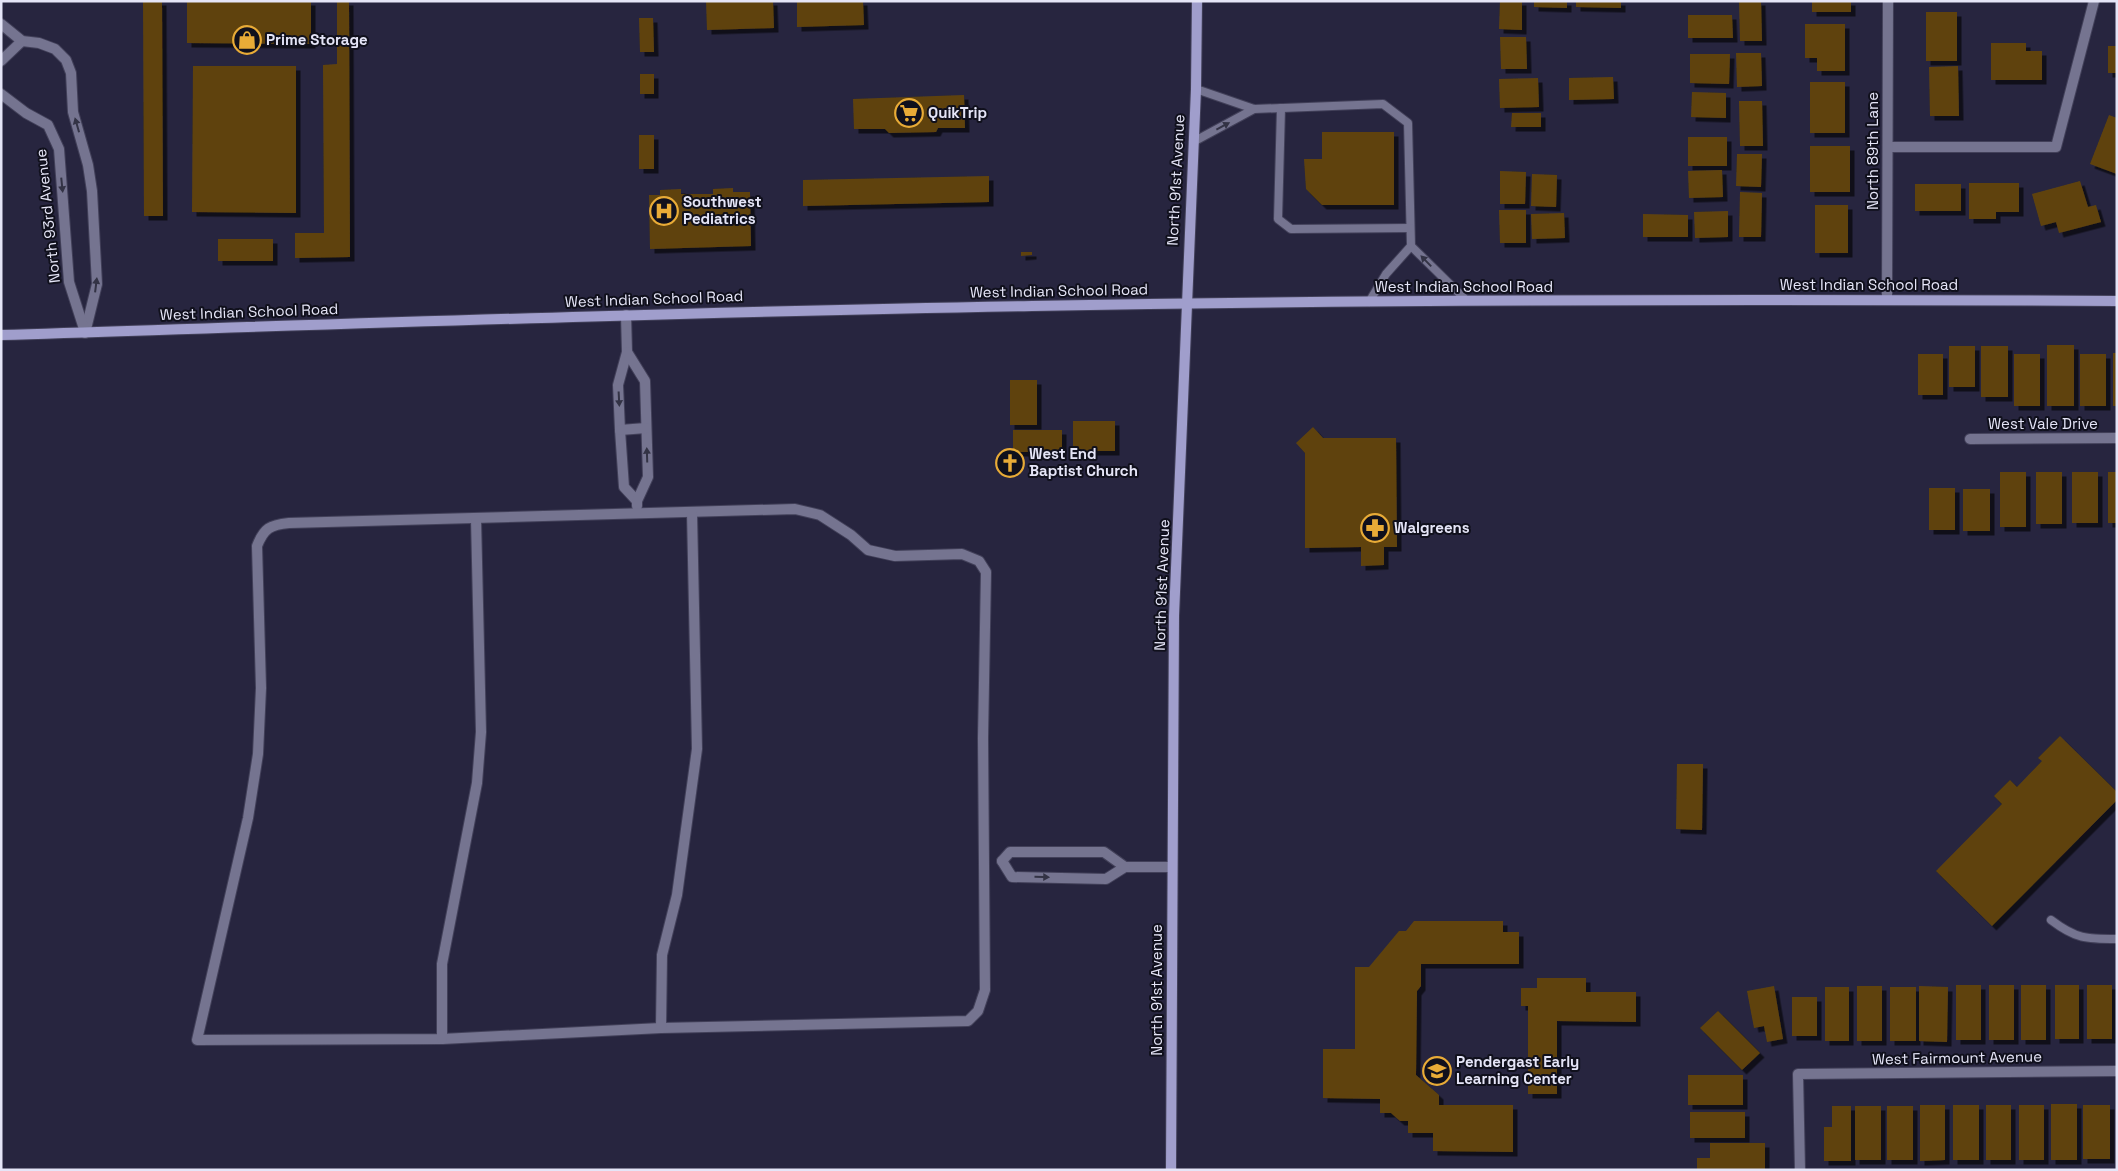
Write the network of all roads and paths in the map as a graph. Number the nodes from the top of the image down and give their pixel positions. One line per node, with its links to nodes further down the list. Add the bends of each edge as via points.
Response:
1 (1197, 1): 7 (main road, North 91st Avenue)
2 (1888, 1): 12 (street, North 89th Lane)
3 (2094, 1): 12 (street, via 2056,147)
4 (1, 24): 5 (street)
5 (22, 41): 6 (street); 21 (street, one-way to 5, via 97,284 92,191 73,112 71,73 66,60 55,49 39,42)
6 (1, 61)
7 (1196, 89): 10 (lane); 11 (main road, North 91st Avenue)
8 (1, 94): 21 (street, North 93rd Avenue, one-way to 21, via 48,125 59,148 69,282)
9 (1281, 108): 10 (lane); 13 (lane, via 1383,104 1408,124); 13 (lane, via 1278,219 1291,228)
10 (1254, 109): 11 (lane, one-way to 10)
11 (1193, 142): 19 (main road, North 91st Avenue)
12 (1888, 147): 16 (street, North 89th Lane)
13 (1410, 228): 14 (lane)
14 (1411, 246): 15 (lane, one-way to 14); 18 (lane, via 1386,274)
15 (1466, 300): 16 (main road, West Indian School Road); 18 (main road, West Indian School Road)
16 (1887, 300): 17 (main road, West Indian School Road)
17 (2117, 301)
18 (1369, 302): 19 (main road, West Indian School Road)
19 (1186, 304): 20 (main road, West Indian School Road); 35 (main road, North 91st Avenue, via 1174,616)
20 (626, 315): 21 (main road, West Indian School Road); 23 (street)
21 (85, 333): 22 (main road, West Indian School Road)
22 (1, 336)
23 (627, 352): 24 (street, via 645,381); 25 (street, one-way to 25, via 618,385)
24 (646, 428): 25 (street); 28 (street, one-way to 24, via 648,477)
25 (620, 430): 28 (street, via 624,487)
26 (2117, 438): 27 (street, West Vale Drive)
27 (1970, 439)
28 (637, 501): 30 (street)
29 (692, 513): 30 (street); 32 (street, via 794,509 820,515 868,550 895,556 962,554 979,560 986,572); 38 (street, via 697,749 678,896 662,955)
30 (637, 515): 31 (street)
31 (476, 519): 39 (street, via 481,732 477,783 442,964); 39 (street, via 289,523 273,524 262,531 257,546 262,688 258,754 248,818 198,1040)
32 (983, 860): 33 (street); 38 (street, via 985,990 978,1011 968,1020)
33 (1002, 861): 34 (street, via 1010,852 1104,852); 34 (street, one-way to 34, via 1012,877 1106,879)
34 (1126, 866): 35 (street)
35 (1172, 867): 41 (main road, North 91st Avenue)
36 (2051, 920): 37 (lane, via 2080,938)
37 (2117, 939)
38 (661, 1028): 39 (street)
39 (442, 1039)
40 (2117, 1071): 42 (street, West Fairmount Avenue, via 1798,1074)
41 (1172, 1170)
42 (1800, 1170)

